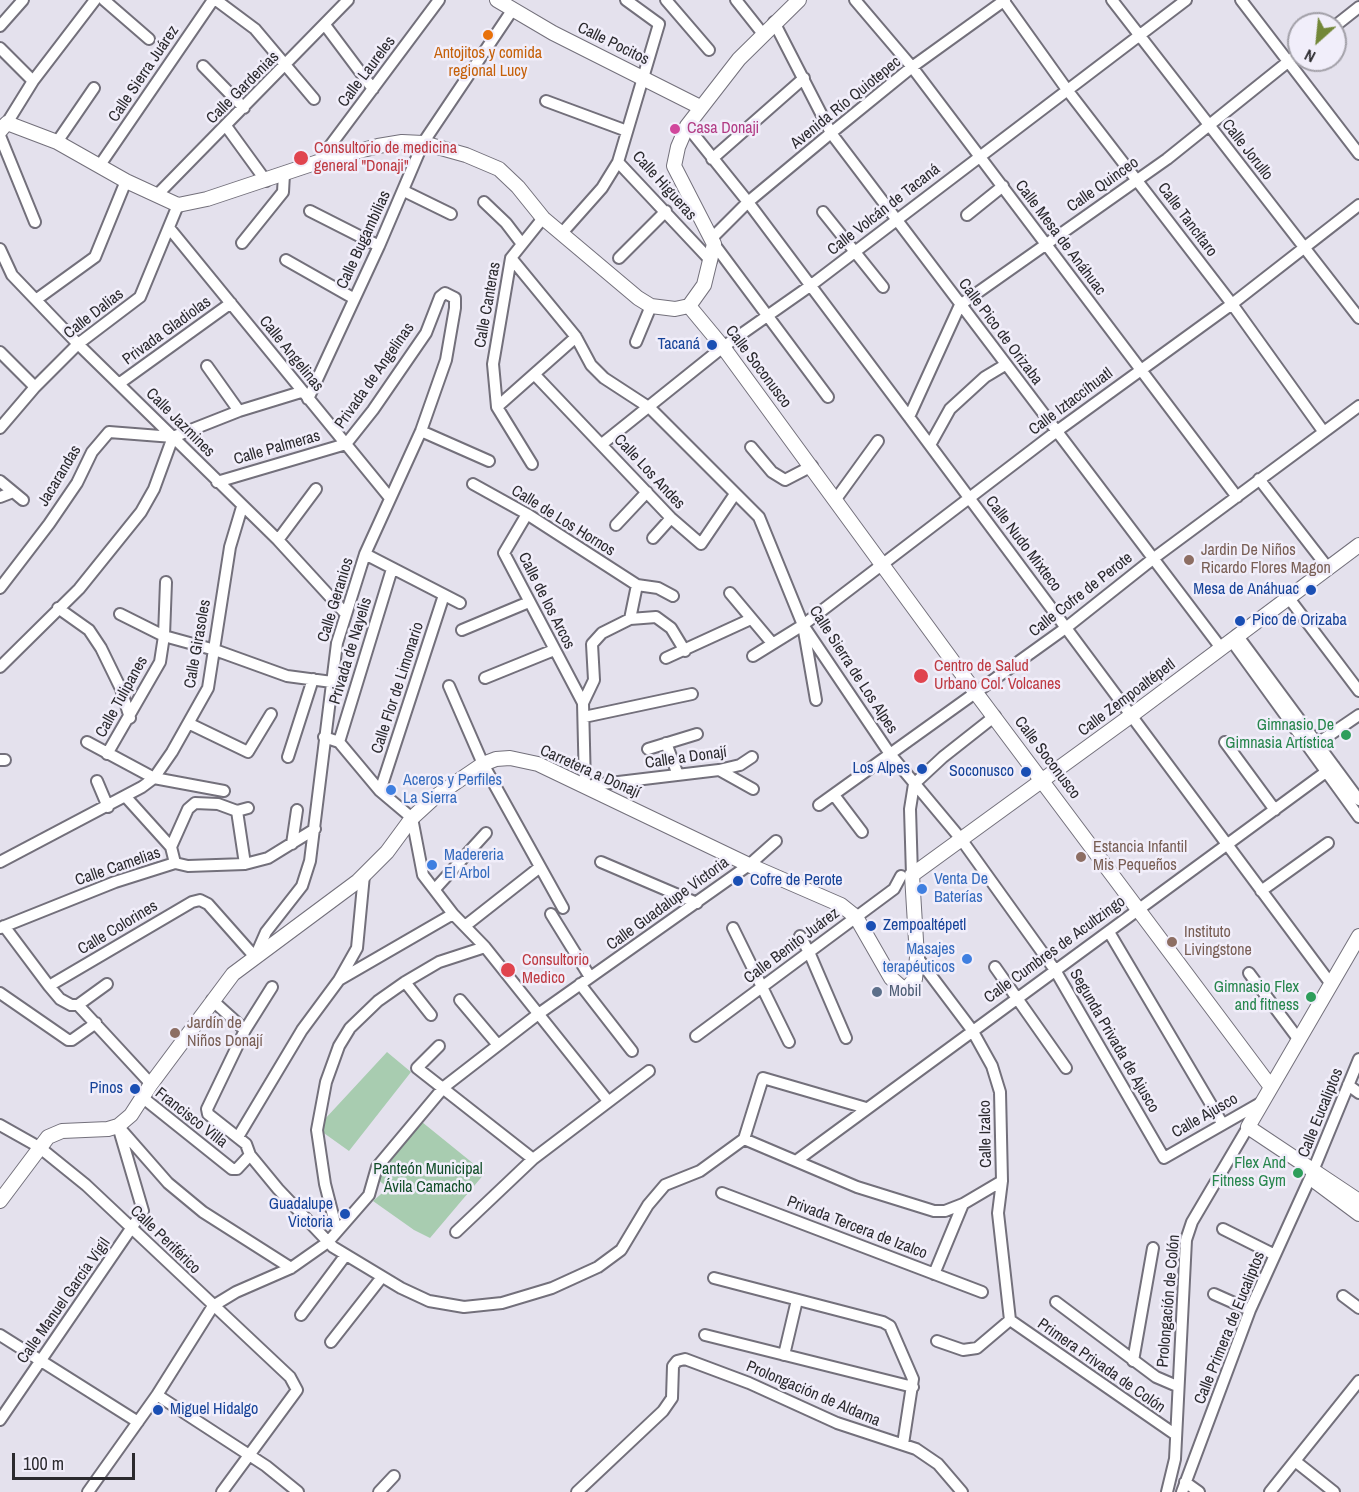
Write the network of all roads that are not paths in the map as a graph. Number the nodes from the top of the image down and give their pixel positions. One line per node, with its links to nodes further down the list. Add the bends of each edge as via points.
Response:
1 (23, 0): 23 (street)
2 (95, 0): 36 (street)
3 (104, 0): 26 (street)
4 (214, 0): 30 (street, via 255,29); 58 (street, Calle Sierra Juárez)
5 (348, 0): 22 (street, Calle Gardenias)
6 (439, 0): 38 (street, Calle Laureles)
7 (497, 0): 19 (main road, Calle Pocitos)
8 (645, 0): 17 (street)
9 (666, 0): 28 (street)
10 (736, 0): 24 (street)
11 (799, 0): 21 (main road)
12 (855, 0): 32 (street, Calle Mesa de Anáhuac)
13 (1004, 0): 32 (street, Avenida Río Quiotepec); 39 (street, Calle Tancítaro)
14 (1112, 0): 25 (street, Calle Jorullo)
15 (1186, 0): 25 (street, Calle Volcán de Tacaná)
16 (1241, 0): 29 (street)
17 (630, 3): 34 (street, Calle Higueras, via 659,24)
18 (1359, 7): 20 (street)
19 (513, 9): 34 (main road, Calle Pocitos); 52 (street, Calle Bugambilias)
20 (1347, 16)
21 (774, 22): 24 (main road); 35 (street, Calle Pico de Orizaba)
22 (325, 25): 30 (street, Calle Gardenias); 38 (street)
23 (0, 26)
24 (763, 34): 42 (main road)
25 (1141, 36): 39 (street, Calle Volcán de Tacaná); 44 (street, Calle Jorullo)
26 (150, 39)
27 (0, 48): 36 (street)
28 (709, 50)
29 (1287, 62): 44 (street, Calle Quinceo)
30 (287, 65): 40 (street); 43 (street, Calle Gardenias)
31 (203, 66): 43 (street)
32 (912, 68): 49 (street, Avenida Río Quiotepec); 54 (street, Calle Mesa de Anáhuac)
33 (1295, 72): 53 (street)
34 (642, 77): 42 (main road, Calle Pocitos); 48 (street, Calle Higueras)
35 (804, 78): 49 (street, Calle Pico de Orizaba); 55 (street)
36 (33, 81): 47 (street)
37 (94, 88): 51 (street)
38 (373, 89): 56 (street, Calle Laureles)
39 (1068, 91): 54 (street, Calle Volcán de Tacaná); 60 (street, Calle Tancítaro)
40 (314, 99)
41 (546, 101): 48 (street)
42 (700, 107): 46 (main road)
43 (244, 108): 45 (street, Calle Gardenias)
44 (1209, 125): 60 (street, Calle Quinceo); 85 (street, Calle Jorullo)
45 (226, 126): 62 (street); 65 (street, Calle Gardenias)
46 (687, 126): 55 (street, Calle Nudo Mixteco); 80 (main road, via 674,166)
47 (3, 127): 51 (main road)
48 (627, 131): 57 (street, Calle Higueras)
49 (831, 133): 67 (street, Avenida Río Quiotepec); 76 (street, Calle Pico de Orizaba)
50 (0, 136): 77 (street)
51 (57, 142): 58 (main road)
52 (423, 143): 56 (main road, via 378,146); 64 (street, Calle Bugambilias); 75 (main road, via 499,169)
53 (1359, 154)
54 (979, 156): 63 (street, Calle Mesa de Anáhuac); 76 (street, Calle Volcán de Tacaná)
55 (712, 159): 67 (street, Calle Nudo Mixteco)
56 (318, 162): 59 (main road)
57 (618, 162): 71 (street, Calle Higueras); 79 (street, via 602,188)
58 (100, 165): 61 (main road)
59 (284, 174): 62 (main road); 81 (street, via 283,192)
60 (1138, 180): 83 (street, Calle Quinceo); 98 (street, Calle Tancítaro)
61 (126, 181): 65 (main road); 96 (street, via 95,257)
62 (266, 181): 68 (main road)
63 (1003, 186): 74 (street); 83 (street, Calle Mesa de Anáhuac)
64 (404, 190): 73 (street); 84 (street, Calle Bugambilias)
65 (157, 195): 68 (main road)
66 (484, 202): 82 (street)
67 (748, 202): 80 (street, Avenida Río Quiotepec); 92 (street, Calle Nudo Mixteco)
68 (178, 205): 78 (street, Calle Dalias)
69 (1359, 205): 85 (street, Calle Iztaccíhuatl)
70 (310, 211): 84 (street)
71 (666, 211): 89 (street); 91 (street, Calle Higueras)
72 (823, 212): 87 (street)
73 (451, 214)
74 (966, 215)
75 (543, 218): 79 (main road); 82 (street, Calle Canteras)
76 (897, 218): 87 (street, Calle Volcán de Tacaná); 99 (street, Calle Pico de Orizaba)
77 (35, 222)
78 (170, 229): 97 (street, Calle Angelinas); 106 (street, Calle Dalias, via 140,297)
79 (562, 233): 100 (main road)
80 (714, 241): 91 (main road); 102 (street)
81 (242, 243)
82 (522, 244): 88 (street, Calle Canteras)
83 (1046, 244): 99 (street, Calle Quinceo); 111 (street, Calle Mesa de Anáhuac)
84 (379, 246): 95 (street, Calle Bugambilias)
85 (1303, 246): 98 (street, Calle Iztaccíhuatl); 103 (street, Calle Jorullo)
86 (0, 249): 96 (street, Calle Jazmines, via 12,275)
87 (855, 250): 92 (street, Calle Volcán de Tacaná); 93 (street)
88 (511, 258): 104 (street, Calle Sierra de Los Alpes); 118 (street, Calle Canteras, via 493,364)
89 (619, 258)
90 (286, 260): 95 (street)
91 (711, 261): 101 (main road, via 704,285)
92 (810, 286): 102 (street, Calle Volcán de Tacaná); 121 (street, Calle Nudo Mixteco)
93 (883, 286)
94 (445, 294): 123 (street, Calle Geranios, via 454,298 452,331); 128 (street, Privada de Angelinas, via 426,333)
95 (353, 298): 115 (street, Calle Bugambilias)
96 (37, 299): 106 (street, Calle Jazmines)
97 (231, 303): 113 (street, Privada Gladiolas); 115 (street, Calle Angelinas)
98 (1232, 304): 111 (street, Calle Iztaccíhuatl); 125 (street, Calle Tancítaro)
99 (960, 305): 109 (street, Calle Pico de Orizaba); 121 (street)
100 (651, 306): 101 (main road); 105 (street)
101 (689, 306): 107 (main road, Calle Soconusco)
102 (768, 315): 107 (street, Calle Volcán de Tacaná); 116 (street)
103 (1359, 318)
104 (576, 337): 112 (street); 119 (street, Calle Sierra de Los Alpes, via 591,365 604,378)
105 (636, 342)
106 (78, 344): 113 (street, Calle Jazmines); 114 (street, Calle Dalias)
107 (723, 347): 119 (street, Calle Volcán de Tacaná); 134 (main road, Calle Soconusco)
108 (0, 352): 114 (street)
109 (1005, 365): 124 (street, Calle Pico de Orizaba); 130 (street, via 985,377 950,409)
110 (207, 366): 120 (street)
111 (1141, 368): 124 (street, Calle Iztaccíhuatl); 144 (street, Calle Mesa de Anáhuac)
112 (535, 375): 118 (street); 129 (street, Calle Los Andes)
113 (120, 383): 126 (street, Calle Jazmines)
114 (35, 387): 122 (street, Calle Dalias)
115 (304, 395): 120 (street); 128 (street, Calle Angelinas)
116 (828, 398)
117 (1359, 406): 125 (street, Calle Cofre de Perote)
118 (497, 407): 133 (street)
119 (650, 408): 129 (street, Calle Volcán de Tacaná); 142 (street, Calle Sierra de Los Alpes)
120 (239, 411): 126 (street)
121 (909, 417): 130 (street, Calle Nudo Mixteco)
122 (0, 428)
123 (421, 431): 132 (street); 145 (street, Calle Geranios)
124 (1057, 431): 146 (street, Calle Iztaccíhuatl); 157 (street, Calle Pico de Orizaba)
125 (1323, 431): 135 (street, Calle Cofre de Perote)
126 (173, 437): 137 (street, Calle Jazmines); 163 (street, Jacarandas, via 109,432 103,436 66,499); 170 (street, via 162,471 141,512 79,589)
127 (878, 441): 147 (street)
128 (346, 444): 137 (street, Calle Palmeras); 145 (street, Calle Angelinas)
129 (602, 444): 141 (street, Calle Los Andes)
130 (930, 446): 146 (street, Calle Nudo Mixteco)
131 (751, 447): 134 (street, via 772,471 786,480)
132 (489, 461)
133 (532, 464)
134 (812, 465): 147 (main road, Calle Soconusco)
135 (1259, 479): 144 (street, Calle Cofre de Perote); 159 (street)
136 (0, 481): 140 (street)
137 (217, 482): 149 (street, Calle Jazmines)
138 (473, 484): 150 (street, Calle de Los Hornos)
139 (316, 489): 154 (street)
140 (13, 492): 143 (street); 148 (street)
141 (648, 492): 151 (street, Calle Los Andes); 152 (street)
142 (735, 494): 151 (street, Calle Los Andes, via 701,544); 175 (street, Calle Sierra de Los Alpes, via 759,517)
143 (0, 497)
144 (1237, 497): 157 (street, Calle Cofre de Perote)
145 (390, 498): 156 (street, Calle Geranios)
146 (970, 498): 158 (street, Calle Iztaccíhuatl); 176 (street, Calle Nudo Mixteco)
147 (836, 499): 158 (main road, Calle Soconusco)
148 (23, 500)
149 (242, 507): 154 (street, Calle Jazmines); 181 (street, Calle Girasoles, via 230,547)
150 (527, 514): 162 (street, Calle de Los Hornos); 168 (street, Calle de los Arcos, via 504,553)
151 (671, 518): 153 (street)
152 (616, 525)
153 (653, 538)
154 (278, 540): 171 (street, Calle Jazmines)
155 (1359, 545): 159 (main road, Calle Zempoaltépetl)
156 (365, 554): 160 (street); 171 (street, Calle Geranios)
157 (1154, 558): 176 (street, Calle Cofre de Perote); 179 (street, Calle Pico de Orizaba)
158 (882, 563): 175 (street, Calle Iztaccíhuatl); 192 (main road, Calle Soconusco)
159 (1328, 568): 167 (main road, Calle Zempoaltépetl)
160 (392, 569): 165 (street); 206 (street, Privada de Nayelis)
161 (166, 582): 178 (street, Calle Tulipanes)
162 (636, 585): 166 (street, via 658,588); 173 (street)
163 (0, 588)
164 (730, 593): 174 (street)
165 (444, 595): 169 (street); 226 (street, Calle Flor de Limonario)
166 (673, 596)
167 (1288, 597): 179 (main road, Calle Zempoaltépetl); 191 (street)
168 (529, 602): 177 (street); 182 (street, Calle de los Arcos)
169 (460, 603)
170 (58, 608): 186 (street); 201 (street, via 89,630 121,689)
171 (345, 613): 189 (street, Calle Geranios)
172 (120, 614): 178 (street)
173 (630, 619): 183 (street, Calle de los Arcos, via 656,617 664,621); 195 (street, Calle de los Arcos, via 602,633 592,644 594,680)
174 (751, 620): 180 (street); 183 (street)
175 (803, 625): 180 (street, Calle Iztaccíhuatl); 194 (street); 212 (street, Calle Sierra de Los Alpes)
176 (1067, 627): 192 (street, Calle Cofre de Perote); 198 (street, Calle Nudo Mixteco)
177 (462, 630)
178 (164, 636): 181 (street); 201 (street, Calle Tulipanes, via 160,662)
179 (1230, 641): 198 (main road, Calle Zempoaltépetl); 209 (street)
180 (772, 643): 184 (street, Calle Iztaccíhuatl)
181 (215, 650): 188 (street, via 287,676); 202 (street, Calle Girasoles, via 208,688)
182 (554, 650): 187 (street); 195 (street, Calle de los Arcos)
183 (685, 651): 185 (street)
184 (753, 656)
185 (666, 658)
186 (0, 667)
187 (485, 678)
188 (313, 679): 189 (street); 213 (street)
189 (332, 682): 204 (street, Calle Geranios)
190 (449, 686): 215 (street)
191 (1358, 689)
192 (976, 693): 197 (main road, Calle Soconusco); 212 (street, Calle Cofre de Perote)
193 (692, 694): 200 (street)
194 (816, 700)
195 (583, 703): 200 (street, Calle de los Arcos)
196 (1359, 715): 209 (street)
197 (994, 716): 220 (main road, Calle Soconusco); 222 (street)
198 (1132, 716): 220 (main road, Calle Zempoaltépetl); 243 (street, Calle Nudo Mixteco)
199 (269, 717): 202 (street, via 248,752)
200 (584, 717): 223 (street, Calle de los Arcos)
201 (130, 718): 211 (street, Calle Tulipanes)
202 (190, 724): 219 (street, Calle Girasoles)
203 (697, 734): 208 (street)
204 (324, 737): 206 (street); 236 (street, Calle Geranios)
205 (87, 742): 211 (street)
206 (339, 742): 226 (street)
207 (1225, 742): 233 (street)
208 (666, 743): 210 (street); 218 (street)
209 (1315, 745): 216 (street)
210 (648, 749)
211 (107, 754): 219 (street)
212 (890, 754): 222 (street, Calle Sierra de Los Alpes); 227 (street, Calle Cofre de Perote)
213 (288, 757)
214 (752, 757): 217 (street, Calle a Donají, via 740,765)
215 (483, 764): 223 (main road, Carretera a Donají, via 510,758 538,764); 234 (main road, Carretera a Donají); 250 (street)
216 (1330, 768): 229 (street); 233 (street, Calle Cumbres de Acultzingo); 235 (street)
217 (718, 770): 218 (street, Calle a Donají); 224 (street)
218 (678, 775): 223 (street, Calle a Donají)
219 (154, 778): 225 (street); 228 (street, Calle Girasoles)
220 (1043, 779): 239 (main road, Calle Zempoaltépetl); 257 (main road, Calle Soconusco)
221 (97, 781): 231 (street)
222 (914, 784): 239 (street, Calle Sierra de Los Alpes); 252 (street, Carretera a Donají)
223 (585, 786): 249 (main road, Carretera a Donají)
224 (753, 789)
225 (224, 791)
226 (380, 791): 234 (street)
227 (834, 795): 230 (street, Calle Cofre de Perote); 237 (street)
228 (125, 796): 231 (street, Calle Girasoles); 244 (street)
229 (1359, 800)
230 (819, 805)
231 (108, 807): 245 (street, Calle Girasoles)
232 (297, 810): 242 (street)
233 (1275, 810): 243 (street, Calle Cumbres de Acultzingo)
234 (412, 818): 251 (main road, Carretera a Donají); 253 (street, via 423,875)
235 (1359, 818)
236 (315, 829): 242 (street, Calle Camelias); 269 (street, Calle Geranios, via 302,886 266,932)
237 (862, 832)
238 (486, 833): 253 (street)
239 (961, 839): 252 (main road, Calle Zempoaltépetl); 272 (street, Calle Sierra de Los Alpes)
240 (776, 841): 249 (street)
241 (1328, 843): 254 (street)
242 (292, 844): 248 (street, Calle Camelias, via 268,858)
243 (1227, 846): 254 (street, Calle Nudo Mixteco); 257 (street, Calle Cumbres de Acultzingo)
244 (171, 847): 247 (street); 248 (street, via 188,809 195,803 218,804 242,810)
245 (0, 862)
246 (601, 862): 255 (street)
247 (175, 863): 248 (street, Calle Camelias); 262 (street, Calle Camelias)
248 (245, 864)
249 (749, 865): 255 (street, Calle Guadalupe Victoria); 260 (main road, Carretera a Donají, via 831,900)
250 (540, 867): 256 (street); 261 (street)
251 (364, 875): 269 (main road, Carretera a Donají); 275 (street, via 357,948)
252 (907, 876): 260 (street, Calle Benito Juárez); 270 (main road, Carretera a Donají)
253 (435, 889): 258 (street)
254 (1261, 891): 279 (street, Calle Nudo Mixteco)
255 (696, 903): 274 (street, Calle Guadalupe Victoria)
256 (563, 908)
257 (1138, 908): 264 (street, Calle Cumbres de Acultzingo); 306 (main road, Calle Soconusco)
258 (453, 914): 261 (street); 275 (street)
259 (551, 915): 274 (street)
260 (856, 917): 268 (street, Calle Benito Juárez); 270 (main road, Carretera a Donají, via 891,978 901,987 907,988 915,979)
261 (465, 926): 267 (street)
262 (2, 927): 280 (street)
263 (733, 928): 282 (street)
264 (1109, 932): 272 (street, Calle Cumbres de Acultzingo); 312 (street)
265 (800, 936): 268 (street)
266 (1359, 936): 279 (main road, Calle Ajusco)
267 (485, 947): 276 (street, via 439,962); 289 (street)
268 (809, 952): 282 (street, Calle Benito Juárez); 294 (street)
269 (255, 957): 280 (street, Calle Colorines, via 200,900); 285 (main road, Carretera a Donají, via 233,974)
270 (917, 957): 292 (street, Calle Izalco)
271 (995, 967): 284 (street)
272 (1055, 970): 284 (street, Calle Cumbres de Acultzingo); 320 (street, Segunda Privada de Ajusco)
273 (1249, 973): 295 (street)
274 (590, 977): 278 (street, Calle Guadalupe Victoria)
275 (339, 980): 316 (street, via 302,1030)
276 (405, 981): 288 (street); 332 (street, via 350,1028 326,1082 317,1131)
277 (107, 984): 287 (street)
278 (580, 984): 289 (street, Calle Guadalupe Victoria); 299 (street)
279 (1331, 984): 295 (main road, Calle Ajusco)
280 (49, 986): 287 (street, via 60,999)
281 (272, 987): 291 (street)
282 (763, 987): 293 (street, Calle Benito Juárez); 296 (street)
283 (0, 993): 290 (street, via 68,1040)
284 (1018, 998): 292 (street, Calle Cumbres de Acultzingo); 301 (street)
285 (212, 1000): 291 (street); 303 (main road, Carretera a Donají)
286 (460, 1000): 298 (street)
287 (78, 1005): 290 (street)
288 (431, 1015)
289 (537, 1015): 298 (street, Calle Guadalupe Victoria); 309 (street)
290 (96, 1023): 303 (street)
291 (245, 1030): 316 (street, via 207,1109 216,1122)
292 (972, 1030): 311 (street, Calle Cumbres de Acultzingo); 324 (street, Calle Izalco, via 992,1066 1000,1092)
293 (696, 1036)
294 (846, 1038)
295 (1299, 1040): 306 (main road, Calle Ajusco)
296 (789, 1042)
297 (440, 1046): 305 (street, via 417,1068)
298 (498, 1046): 305 (street, Calle Guadalupe Victoria)
299 (632, 1051)
300 (1359, 1059): 304 (street, Calle Eucaliptos)
301 (1066, 1068)
302 (649, 1071): 309 (street)
303 (151, 1084): 308 (main road, Carretera a Donají)
304 (1348, 1085): 307 (street); 323 (street, Calle Eucaliptos)
305 (444, 1087): 321 (street); 332 (street, Calle Guadalupe Victoria, via 377,1167 369,1195)
306 (1271, 1087): 310 (main road, Calle Ajusco)
307 (1359, 1093)
308 (142, 1097): 314 (main road, Carretera a Donají, via 131,1115); 319 (street, Francisco Villa, via 232,1169 237,1169)
309 (608, 1101): 321 (street)
310 (1262, 1102): 312 (street, Calle Ajusco); 315 (main road, Calle Ajusco)
311 (866, 1108): 317 (street, via 763,1078); 322 (street, Calle Cumbres de Acultzingo)
312 (1222, 1124): 320 (street, Calle Ajusco)
313 (0, 1125): 318 (street, Calle Periférico)
314 (118, 1126): 318 (main road, via 63,1131 48,1137); 330 (street, via 143,1211); 338 (street, via 168,1183 203,1212)
315 (1248, 1127): 323 (main road); 360 (street, Prolongación de Colón, via 1192,1222 1186,1240)
316 (238, 1137): 319 (street, via 249,1147)
317 (744, 1139): 322 (street, Calle Izalco); 340 (street, via 700,1171 665,1185 612,1258 552,1288 502,1303 464,1307 420,1298)
318 (39, 1148): 326 (main road); 330 (street, Calle Periférico)
319 (250, 1155): 334 (street)
320 (1164, 1158)
321 (533, 1159): 333 (street)
322 (796, 1161): 328 (street, Calle Izalco, via 857,1187 928,1210 945,1211)
323 (1308, 1170): 327 (main road); 329 (main road); 336 (street, Calle Primera de Eucaliptos)
324 (1002, 1181): 328 (street, Calle Izalco); 351 (street, via 998,1213)
325 (722, 1193): 339 (street, Privada Tercera de Izalco)
326 (0, 1201)
327 (1359, 1201)
328 (963, 1204): 339 (street)
329 (1359, 1214)
330 (133, 1229): 347 (street, Calle Periférico); 357 (street, Calle Manuel García Vigil)
331 (1223, 1229): 336 (street)
332 (337, 1231): 334 (street, Calle Guadalupe Victoria)
333 (456, 1232)
334 (328, 1242): 337 (street); 338 (street, Calle Guadalupe Victoria)
335 (1153, 1248): 358 (street)
336 (1275, 1255): 349 (street, Calle Primera de Eucaliptos)
337 (345, 1256): 340 (street); 350 (street)
338 (291, 1268): 347 (street, Calle Guadalupe Victoria)
339 (934, 1274): 342 (street, Privada Tercera de Izalco)
340 (382, 1277): 355 (street)
341 (714, 1278): 345 (street)
342 (982, 1292)
343 (1214, 1294): 349 (street)
344 (1343, 1296): 348 (street)
345 (797, 1300): 356 (street); 361 (street, via 887,1323 911,1371)
346 (1056, 1302): 358 (street, Primera Privada de Colón)
347 (213, 1306): 362 (street); 367 (street, Calle Periférico, via 270,1357 297,1390)
348 (1359, 1308)
349 (1250, 1310): 370 (street, Calle Primera de Eucaliptos)
350 (301, 1315)
351 (1010, 1320): 354 (street, via 977,1348 963,1350); 365 (street, Primera Privada de Colón)
352 (0, 1335): 357 (street)
353 (705, 1335): 356 (street)
354 (937, 1341)
355 (331, 1342)
356 (784, 1355): 361 (street)
357 (40, 1360): 363 (street, Calle Manuel García Vigil); 364 (street)
358 (1133, 1361): 360 (street, Primera Privada de Colón, via 1155,1377)
359 (1359, 1381): 368 (street)
360 (1177, 1386): 365 (street, Prolongación de Colón)
361 (912, 1388): 366 (street)
362 (157, 1395): 364 (street); 367 (street)
363 (0, 1420)
364 (138, 1422): 371 (street)
365 (1176, 1435): 377 (street, Prolongación de Colón)
366 (903, 1444): 375 (street, Prolongación de Aldama, via 837,1423 685,1359 674,1364 672,1398 663,1411); 376 (street, Prolongación de Aldama, via 938,1464)
367 (248, 1455): 372 (street); 373 (street)
368 (1295, 1461): 379 (street); 380 (street)
369 (394, 1476): 374 (street)
370 (1184, 1487): 378 (street)
371 (88, 1492)
372 (222, 1492)
373 (298, 1492)
374 (379, 1492)
375 (577, 1492)
376 (962, 1492)
377 (1167, 1492)
378 (1199, 1492)
379 (1270, 1492)
380 (1334, 1492)

